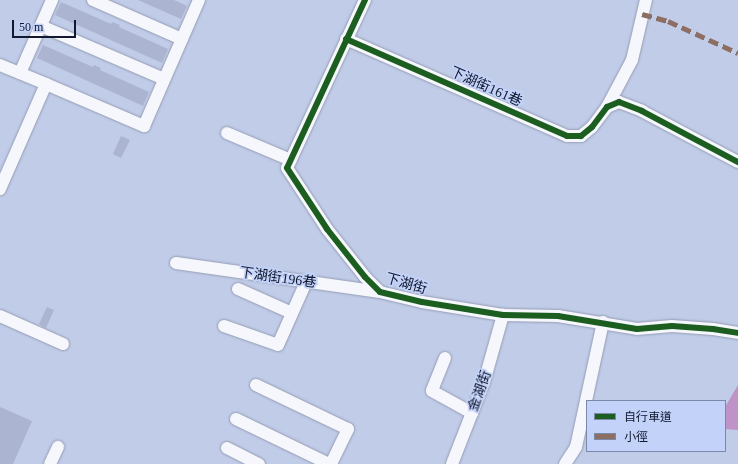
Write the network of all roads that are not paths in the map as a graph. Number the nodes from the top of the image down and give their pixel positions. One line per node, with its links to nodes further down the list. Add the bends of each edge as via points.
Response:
1 (52, 0): 6 (street)
2 (92, 0): 7 (street)
3 (199, 0): 7 (street)
4 (365, 0): 8 (street)
5 (646, 0): 13 (street, 下湖街161巷, via 632,60)
6 (41, 26): 10 (street); 11 (street)
7 (182, 39): 11 (street)
8 (346, 39): 13 (street, 下湖街161巷, via 567,136 582,136); 15 (street)
9 (0, 65): 10 (street)
10 (20, 73): 12 (street)
11 (164, 79): 12 (street, via 144,126)
12 (46, 84): 17 (street)
13 (607, 107): 16 (street, via 619,102 642,111)
14 (227, 133): 15 (street)
15 (291, 160): 21 (street, 下湖街, via 287,168 323,222)
16 (738, 162)
17 (0, 189)
18 (176, 263): 19 (street, 下湖街196巷)
19 (306, 282): 21 (street, 下湖街196巷); 22 (street)
20 (238, 289): 22 (street)
21 (380, 292): 23 (street, 下湖街, via 422,302)
22 (292, 313): 26 (street, via 278,345)
23 (502, 315): 25 (street, 下湖街, via 558,316); 33 (street, 金湖街, via 484,382)
24 (0, 316): 28 (street)
25 (603, 322): 27 (street, 下湖街, via 637,329 672,326); 31 (street)
26 (224, 326)
27 (738, 333)
28 (62, 344)
29 (445, 358): 33 (street, via 432,391)
30 (256, 385): 39 (street, via 348,429)
31 (586, 400)
32 (586, 401): 41 (street, via 576,447)
33 (472, 413): 40 (street, 金湖街)
34 (236, 418): 39 (street)
35 (58, 447): 37 (street)
36 (227, 448): 38 (street)
37 (50, 464)
38 (259, 464)
39 (330, 464)
40 (452, 464)
41 (565, 464)

